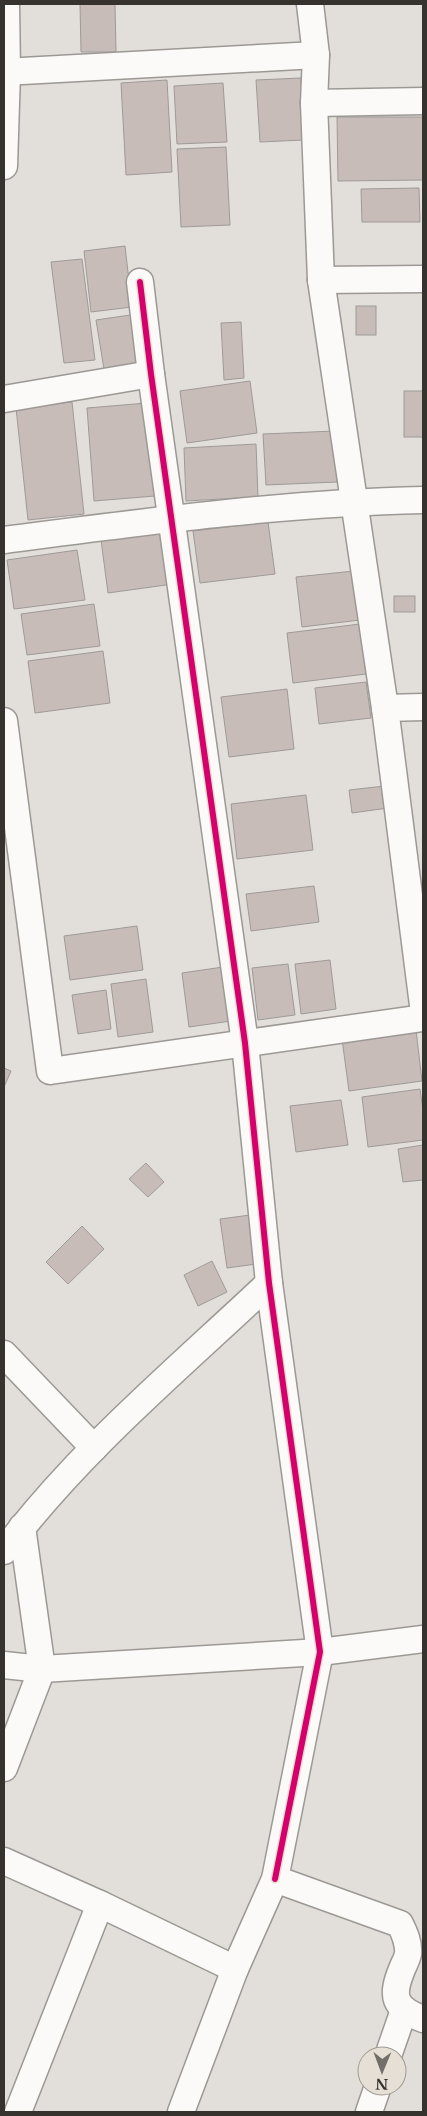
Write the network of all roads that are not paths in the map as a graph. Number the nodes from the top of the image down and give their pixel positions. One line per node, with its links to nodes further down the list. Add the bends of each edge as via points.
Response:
1 (6, 4): 4 (street)
2 (310, 4): 3 (street)
3 (316, 55): 4 (street); 6 (street)
4 (5, 72): 7 (street)
5 (423, 101): 6 (street)
6 (314, 103): 9 (street)
7 (4, 166)
8 (423, 279): 9 (street)
9 (321, 280): 14 (street)
10 (140, 282): 11 (street)
11 (151, 374): 12 (street); 15 (street)
12 (4, 399)
13 (423, 500): 14 (street)
14 (352, 502): 15 (street); 18 (street)
15 (172, 518): 16 (street); 22 (street)
16 (4, 540)
17 (423, 707): 18 (street)
18 (384, 708): 20 (street)
19 (4, 721): 22 (street, via 50,1071)
20 (423, 1005)
21 (423, 1018): 22 (street)
22 (244, 1043): 23 (street)
23 (269, 1283): 25 (street); 29 (street)
24 (4, 1354): 25 (street)
25 (94, 1448): 26 (street)
26 (22, 1527): 27 (street); 31 (street)
27 (4, 1551)
28 (423, 1639): 29 (street)
29 (320, 1652): 31 (street); 34 (street)
30 (4, 1665): 31 (street)
31 (42, 1669): 32 (street)
32 (4, 1768)
33 (4, 1861): 35 (street)
34 (275, 1879): 36 (street); 37 (street, via 400,1924 407,1938 408,1955 395,1986 396,1999)
35 (100, 1904): 36 (street); 40 (street)
36 (235, 1969): 41 (street)
37 (414, 2015): 38 (street)
38 (394, 2046)
39 (375, 2096): 42 (street)
40 (18, 2112)
41 (181, 2112)
42 (369, 2112)

